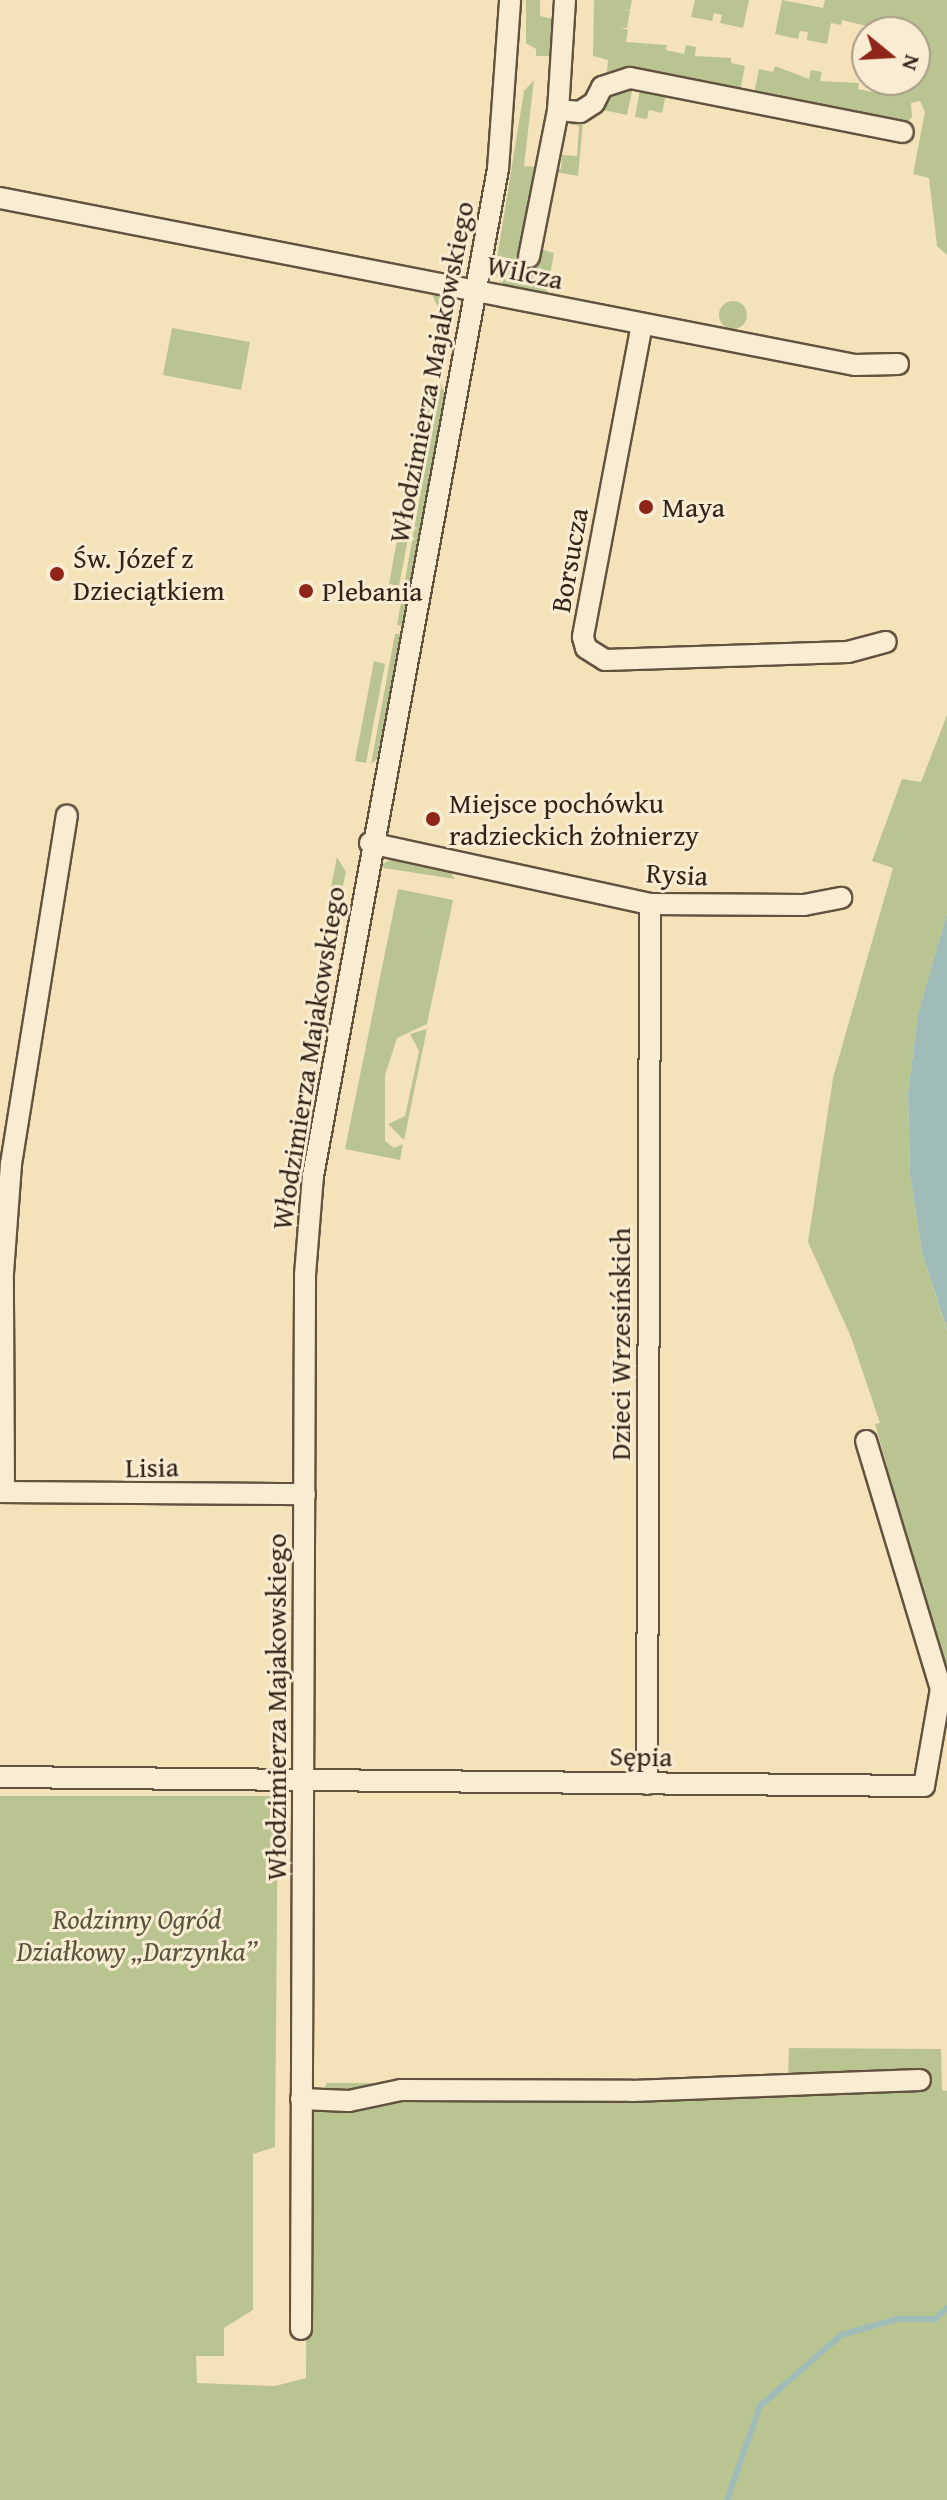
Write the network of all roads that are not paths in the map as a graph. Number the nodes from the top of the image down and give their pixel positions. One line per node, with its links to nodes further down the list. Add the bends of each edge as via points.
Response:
1 (510, 0): 7 (street, Włodzimierza Majakowskiego, via 505,116)
2 (565, 0): 3 (street)
3 (558, 110): 4 (street, via 580,112 594,103 602,87 630,78); 6 (street)
4 (903, 132)
5 (0, 198): 7 (street, Wilcza)
6 (529, 257)
7 (475, 290): 8 (street, Wilcza); 12 (street, Włodzimierza Majakowskiego)
8 (642, 324): 9 (street, Wilcza, via 855,365); 10 (street, Borsucza, via 583,637 586,648 605,660 848,652)
9 (898, 364)
10 (886, 642)
11 (67, 815): 16 (street, via 11,1164 3,1273)
12 (370, 843): 14 (street, Rysia); 17 (street, Włodzimierza Majakowskiego, via 313,1176 305,1275)
13 (841, 898): 14 (street, Rysia, via 804,905)
14 (650, 904): 20 (street, Dzieci Wrzesińskich)
15 (866, 1441): 20 (street, Sępia, via 941,1689 924,1786)
16 (2, 1492): 17 (street, Lisia)
17 (305, 1494): 19 (street, Włodzimierza Majakowskiego)
18 (0, 1777): 19 (street, Sępia)
19 (303, 1781): 20 (street, Sępia); 22 (street, Włodzimierza Majakowskiego)
20 (647, 1784)
21 (920, 2080): 22 (street, via 632,2091 401,2090 349,2101)
22 (301, 2099): 23 (street, Włodzimierza Majakowskiego)
23 (301, 2329)

